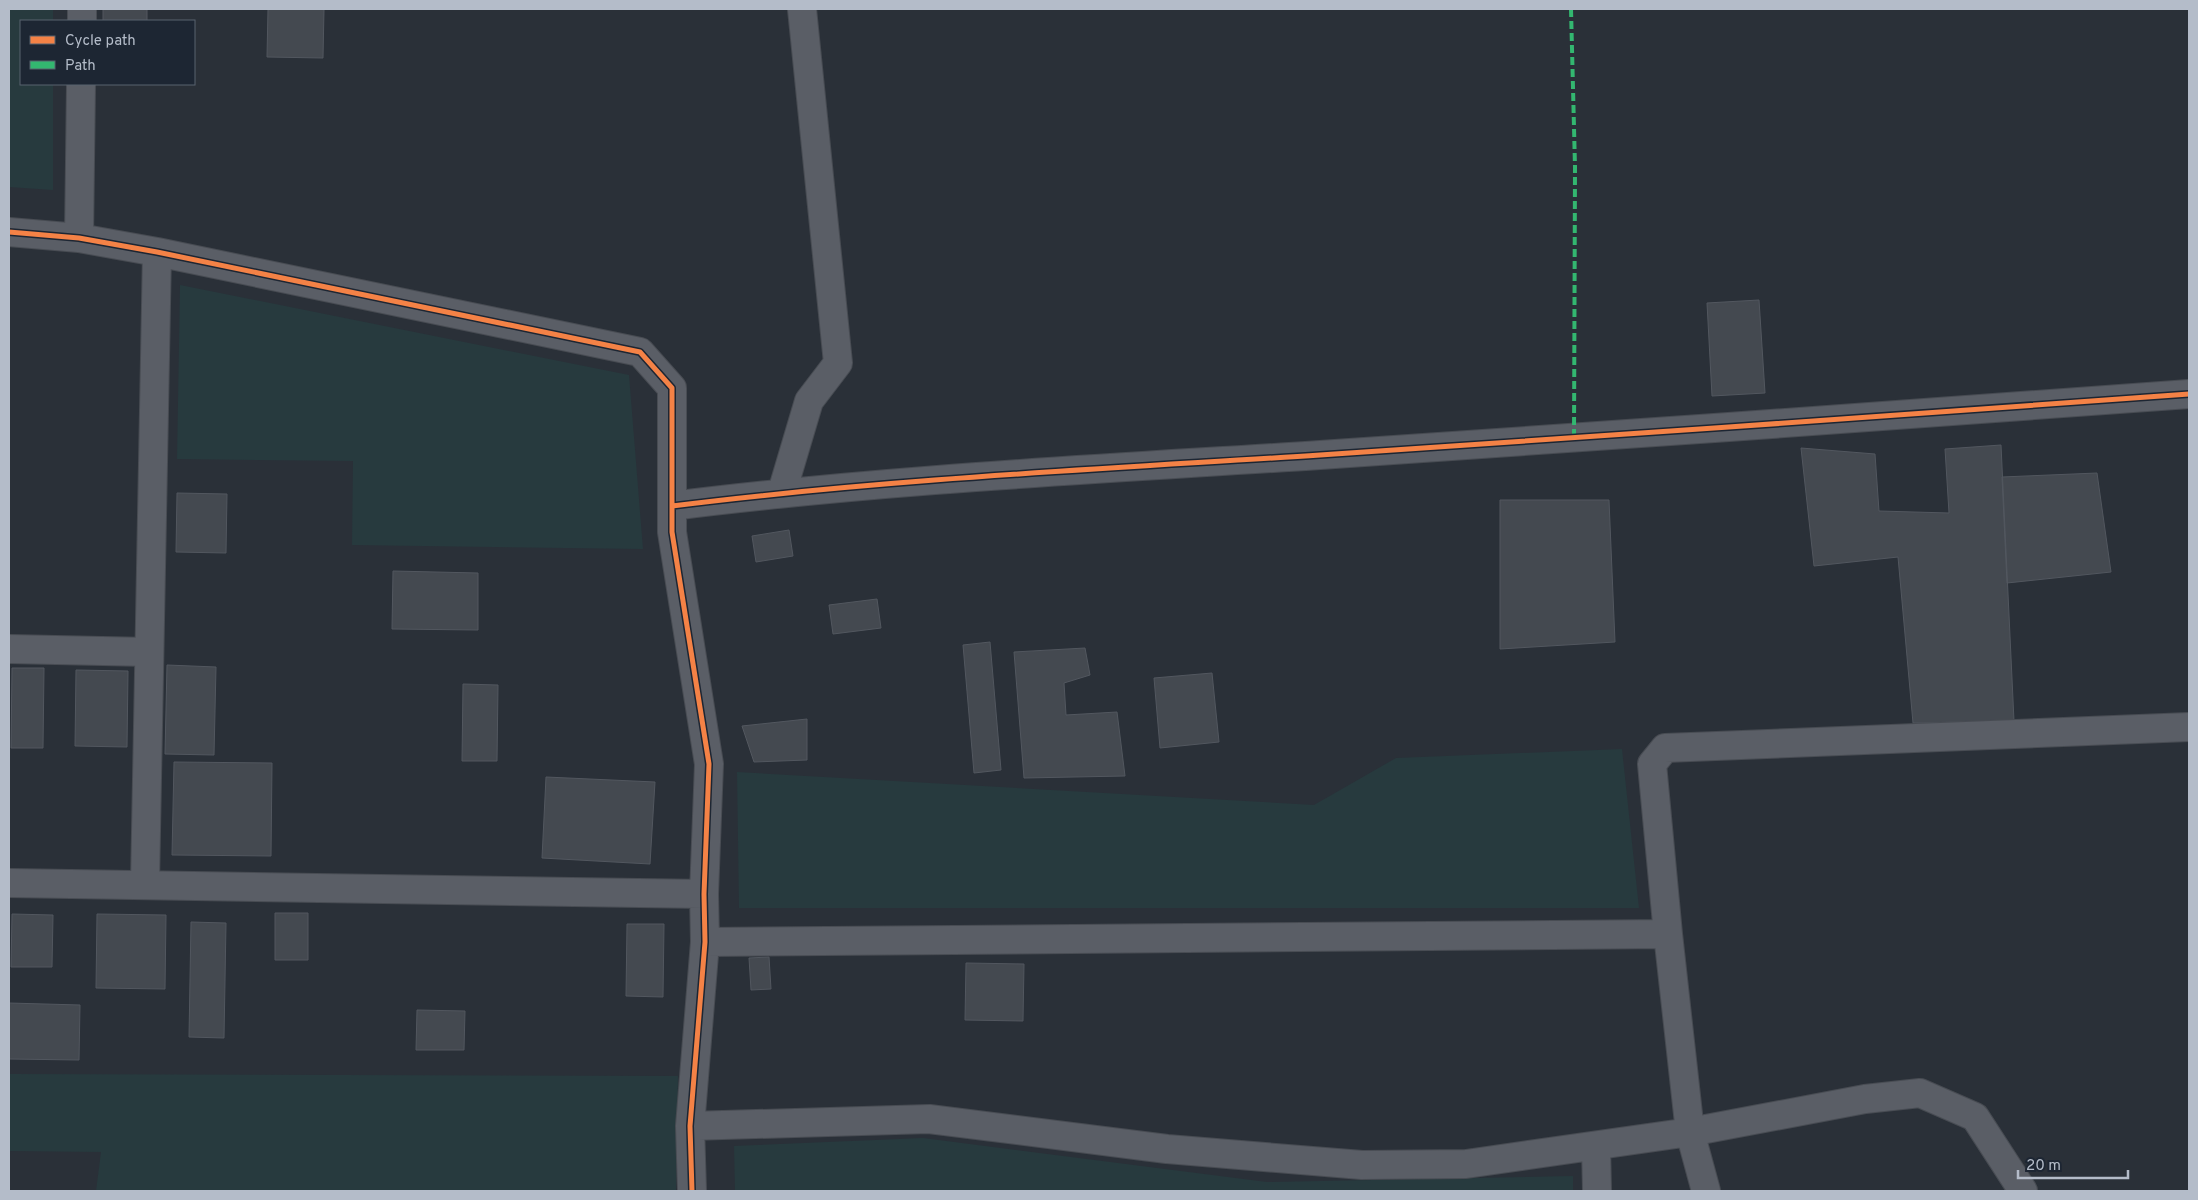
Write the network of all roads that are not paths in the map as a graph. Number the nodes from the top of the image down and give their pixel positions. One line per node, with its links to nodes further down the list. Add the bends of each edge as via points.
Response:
1 (802, 9): 7 (street, via 838,363 810,401)
2 (81, 85): 4 (street)
3 (9, 232): 4 (street)
4 (79, 238): 5 (street)
5 (157, 252): 8 (street, via 640,352 672,388); 10 (street)
6 (2189, 394): 7 (street)
7 (782, 492): 8 (street)
8 (672, 506): 14 (street, via 672,532 709,764)
9 (9, 649): 10 (street)
10 (149, 652): 13 (street)
11 (2189, 727): 15 (street, via 1665,748 1652,764)
12 (9, 883): 13 (street)
13 (145, 884): 14 (street)
14 (704, 894): 16 (street)
15 (1668, 934): 16 (street); 18 (street)
16 (705, 942): 17 (street)
17 (690, 1126): 19 (street, via 929,1119 1167,1149 1362,1165 1466,1164); 20 (street)
18 (1690, 1132): 19 (street); 22 (street); 23 (street, via 1865,1099 1920,1093 1975,1117)
19 (1596, 1146): 21 (street)
20 (692, 1191)
21 (1597, 1191)
22 (1706, 1191)
23 (2023, 1191)

